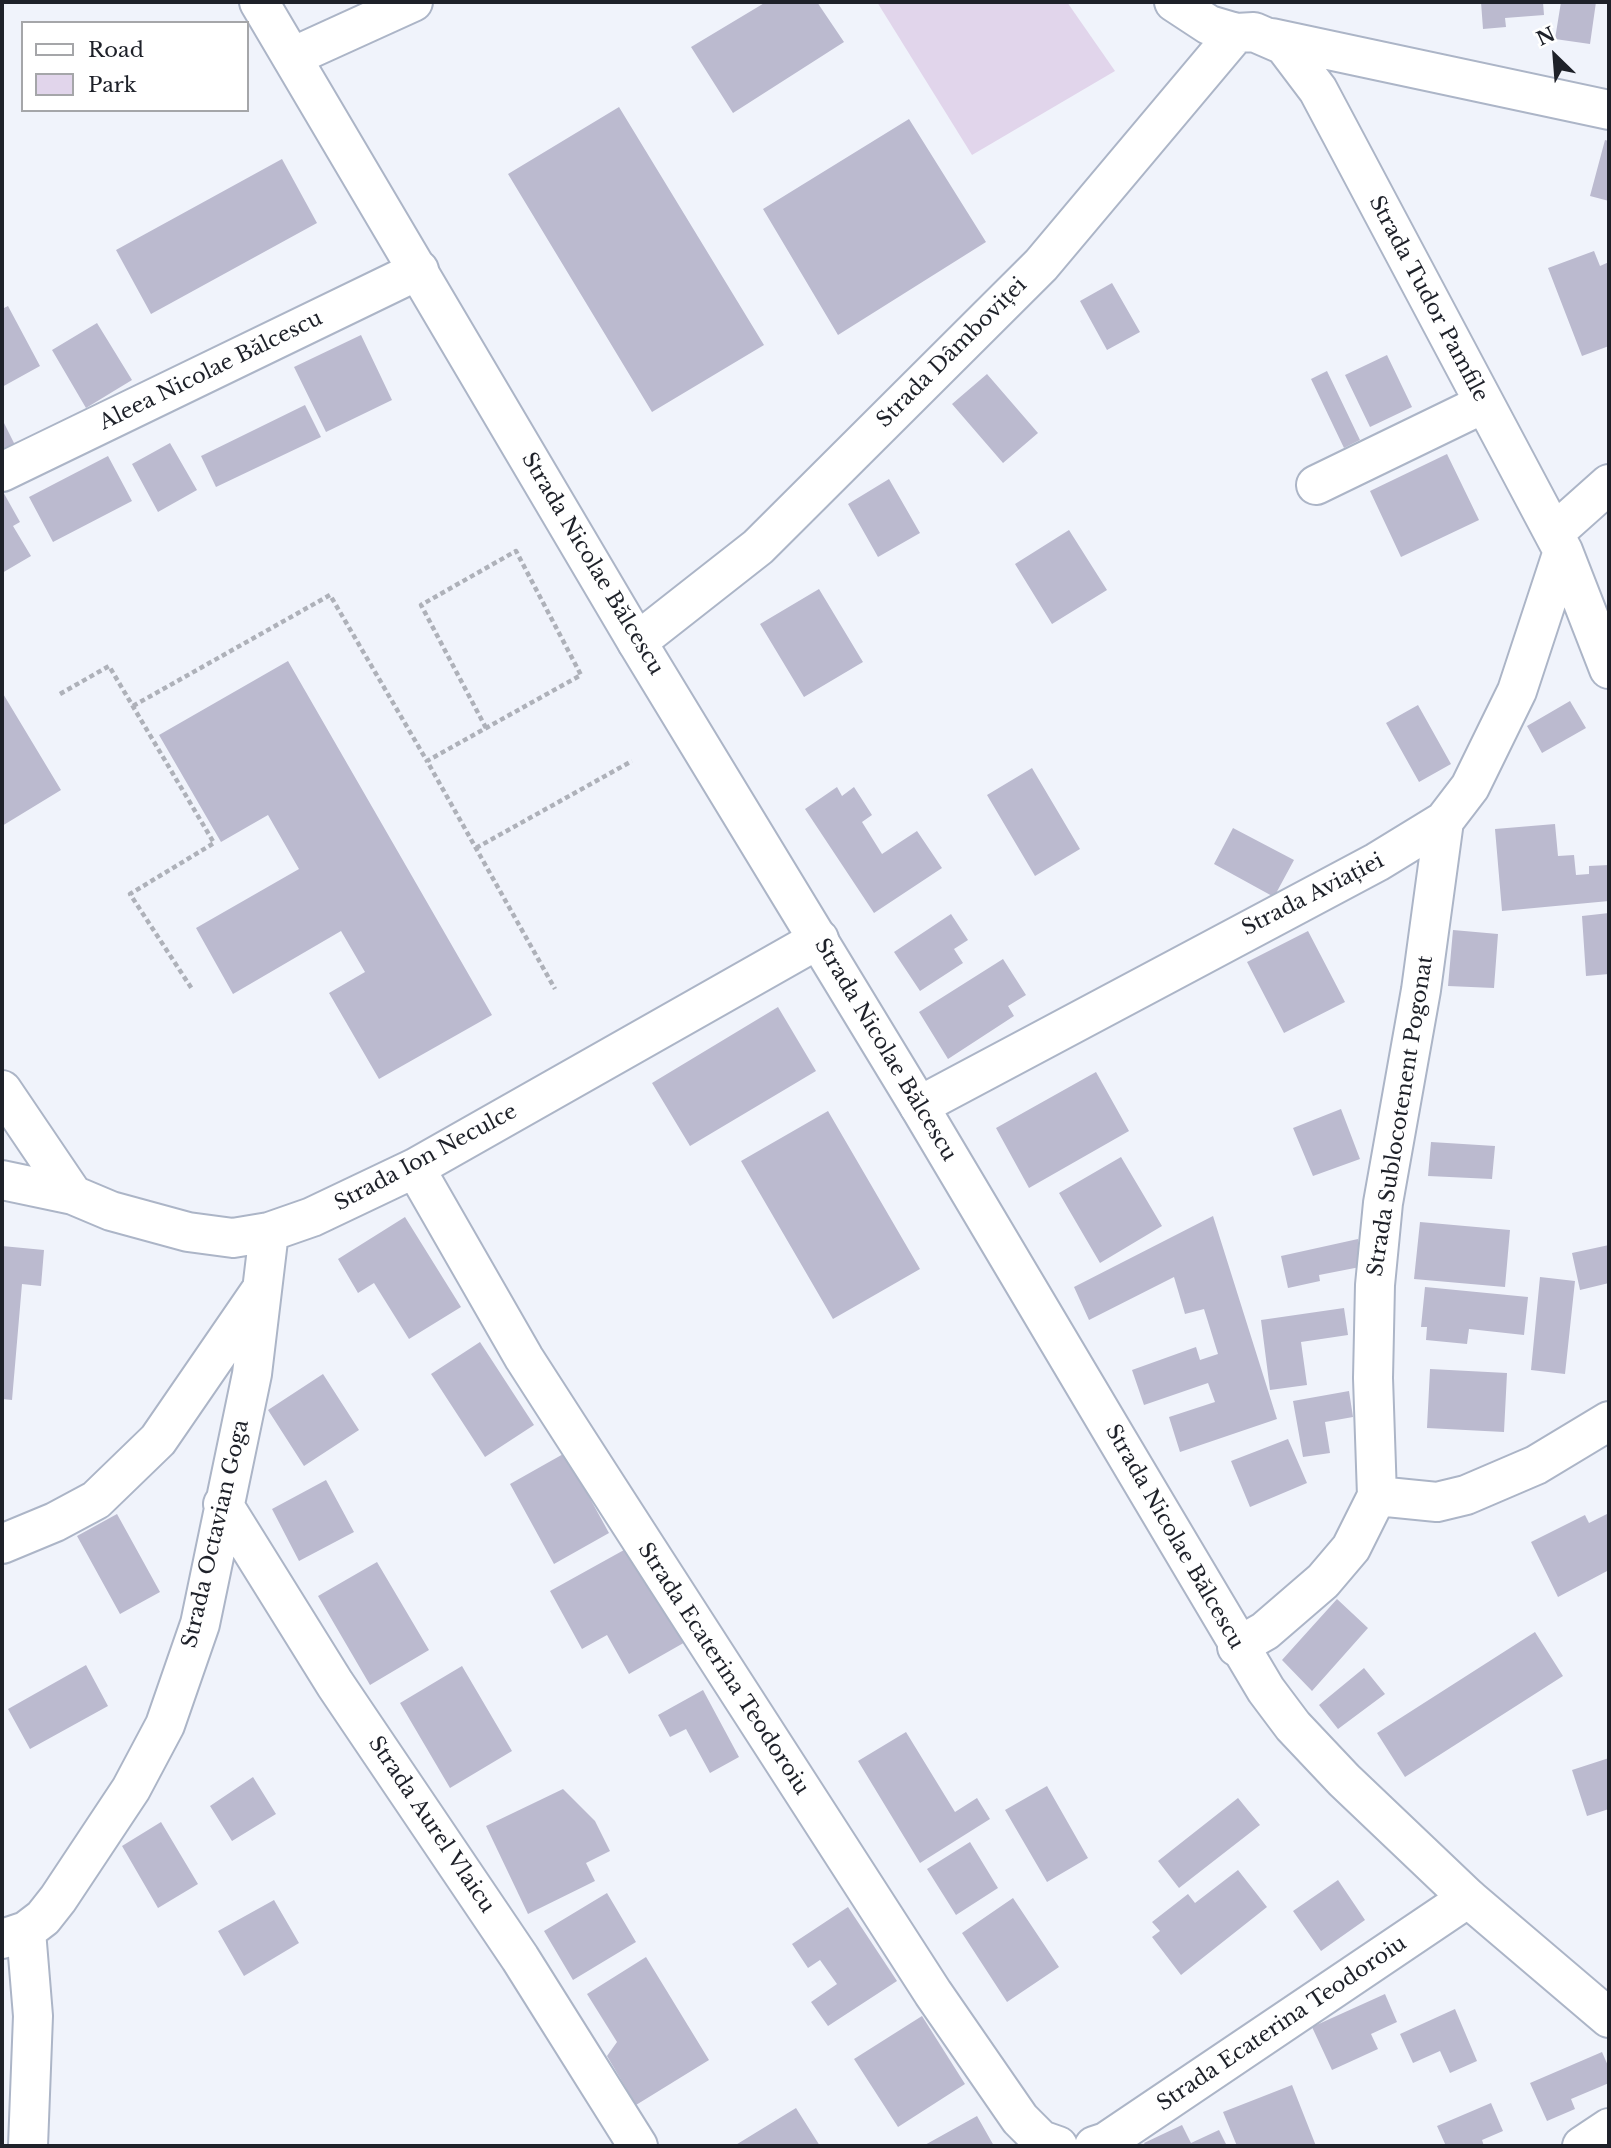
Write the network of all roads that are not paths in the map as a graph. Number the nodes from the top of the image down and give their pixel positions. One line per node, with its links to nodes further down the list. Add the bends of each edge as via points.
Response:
1 (258, 2): 5 (street, Strada Nicolae Bălcescu)
2 (412, 2): 5 (street)
3 (1174, 2): 4 (street, Strada Tudor Pamfile, via 1209,25)
4 (1253, 35): 6 (street); 8 (street, Strada Tudor Pamfile, via 1294,56 1318,90); 13 (street, Strada Dâmboviței, via 1031,275 758,547)
5 (292, 57): 7 (street, Strada Nicolae Bălcescu)
6 (1609, 110)
7 (419, 270): 9 (street, Aleea Nicolae Bălcescu); 13 (street, Strada Nicolae Bălcescu)
8 (1483, 404): 11 (street); 12 (street, Strada Tudor Pamfile)
9 (2, 472)
10 (1609, 484): 12 (street)
11 (1316, 485)
12 (1559, 542): 14 (street, Strada Tudor Pamfile); 15 (street, Strada Aviației, via 1517,691 1470,787)
13 (637, 642): 16 (street, Strada Nicolae Bălcescu)
14 (1609, 669)
15 (1444, 821): 18 (street, Strada Aviației, via 1377,862); 25 (street, Strada Sublocotenent Pogonat, via 1421,990 1383,1203 1373,1378)
16 (819, 939): 18 (street, Strada Nicolae Bălcescu); 19 (street, Strada Ion Neculce)
17 (2, 1090): 21 (street)
18 (919, 1106): 28 (street, Strada Nicolae Bălcescu)
19 (415, 1168): 22 (street, Strada Ion Neculce, via 312,1217); 35 (street, Strada Ecaterina Teodoroiu, via 524,1358 933,1993 1020,2119 1041,2140)
20 (2, 1180): 21 (street, Strada Ion Neculce)
21 (73, 1195): 22 (street, Strada Ion Neculce, via 111,1211 188,1232 233,1238)
22 (269, 1232): 23 (street, Strada Octavian Goga)
23 (263, 1287): 26 (street, Strada Octavian Goga, via 252,1374); 27 (street, via 158,1440 96,1500)
24 (1609, 1421): 25 (street, via 1536,1465 1466,1495 1437,1502)
25 (1377, 1496): 28 (street, Strada Sublocotenent Pogonat, via 1351,1548 1323,1581 1265,1631)
26 (223, 1504): 30 (street, Strada Octavian Goga, via 200,1624 165,1725 131,1789 58,1899 43,1918); 34 (street, Strada Aurel Vlaicu, via 335,1684 520,1958)
27 (2, 1544)
28 (1237, 1647): 29 (street, Strada Nicolae Bălcescu, via 1293,1727)
29 (1468, 1898): 31 (street, Strada Nicolae Bălcescu); 36 (street, Strada Ecaterina Teodoroiu, via 1107,2142)
30 (14, 1935): 33 (street, via 33,2016)
31 (1609, 2018)
32 (1609, 2128): 37 (street)
33 (28, 2146)
34 (638, 2146)
35 (1058, 2146)
36 (1094, 2146)
37 (1583, 2146)

